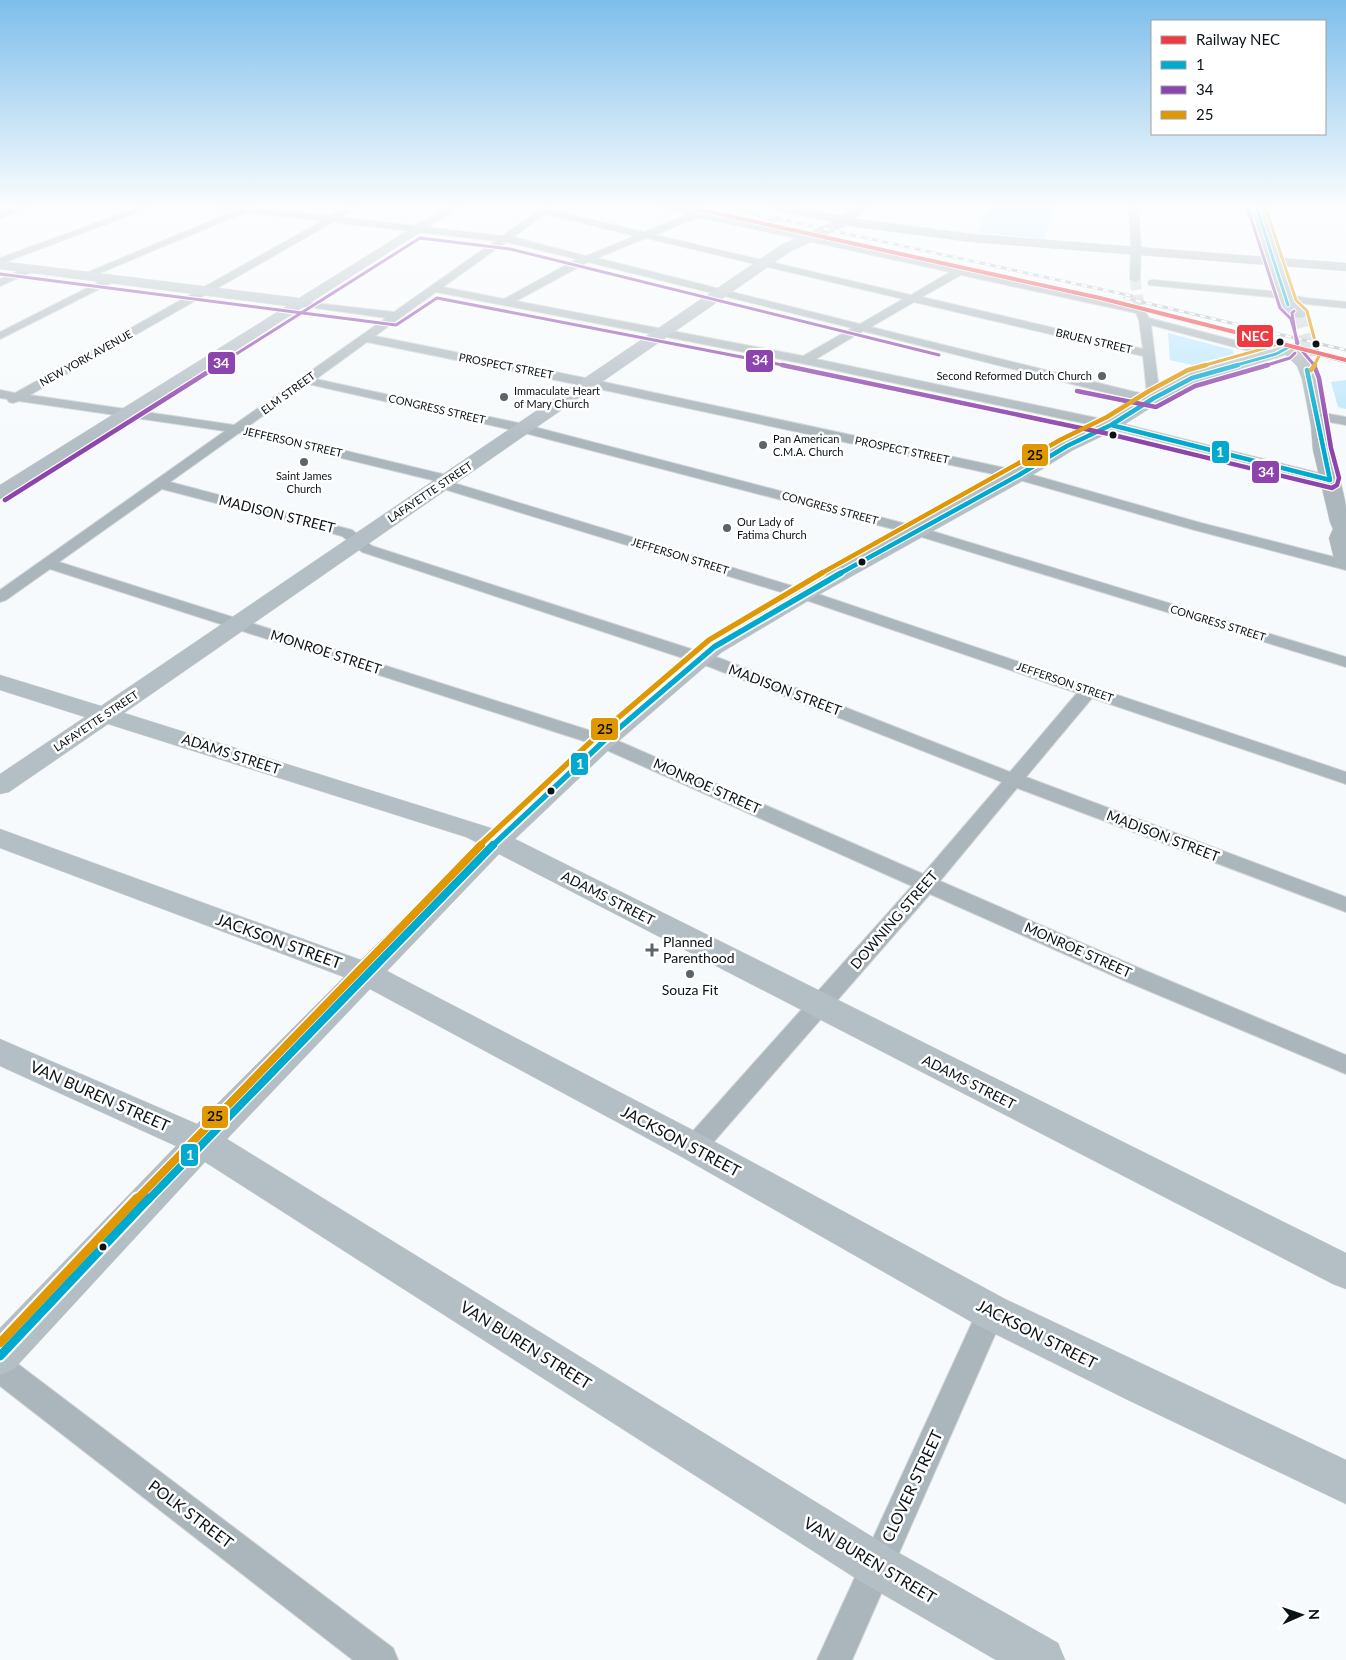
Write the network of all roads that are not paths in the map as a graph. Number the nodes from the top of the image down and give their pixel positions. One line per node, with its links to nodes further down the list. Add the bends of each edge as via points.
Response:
1 (104, 283): 26 (street)
2 (140, 283): 15 (street)
3 (217, 283): 15 (street, NEW YORK AVENUE)
4 (332, 283): 19 (street)
5 (443, 283): 14 (street, ELM STREET)
6 (541, 283): 18 (street)
7 (687, 283): 16 (street)
8 (734, 283): 16 (street, LAFAYETTE STREET)
9 (851, 283): 17 (street, BRUEN STREET)
10 (938, 283): 17 (street)
11 (1013, 283): 22 (street)
12 (1156, 283): 21 (street)
13 (1281, 283): 21 (main road)
14 (435, 289): 18 (street); 23 (street, ELM STREET)
15 (204, 291): 19 (street); 35 (street, NEW YORK AVENUE)
16 (722, 292): 24 (street); 25 (street, LAFAYETTE STREET)
17 (912, 298): 24 (street); 29 (street, BRUEN STREET)
18 (506, 302): 25 (street)
19 (301, 303): 23 (street); 38 (street)
20 (1346, 305): 21 (street, via 1319,302)
21 (1289, 306)
22 (1142, 314): 28 (street); 29 (street)
23 (396, 316): 27 (street, ELM STREET)
24 (863, 327): 30 (street); 36 (street)
25 (662, 333): 30 (street); 33 (street, LAFAYETTE STREET)
26 (0, 336)
27 (366, 338): 32 (street, ELM STREET); 33 (street, PROSPECT STREET)
28 (1284, 352): 31 (street); 36 (street, via 1192,378)
29 (1148, 354): 36 (street)
30 (804, 360): 41 (street)
31 (1307, 360): 39 (main road)
32 (306, 380): 42 (street, CONGRESS STREET); 43 (street, ELM STREET)
33 (590, 383): 42 (street, LAFAYETTE STREET); 44 (street, PROSPECT STREET)
34 (0, 394): 35 (street, JEFFERSON STREET)
35 (17, 397): 37 (street, NEW YORK AVENUE); 38 (street, JEFFERSON STREET)
36 (1154, 398): 41 (street)
37 (0, 406)
38 (127, 413): 43 (street, JEFFERSON STREET); 48 (street)
39 (1318, 416): 40 (street); 45 (main road)
40 (1346, 421)
41 (1111, 425): 44 (street, via 1067,446); 45 (street)
42 (523, 428): 46 (street, LAFAYETTE STREET); 50 (street, CONGRESS STREET)
43 (238, 429): 46 (street, JEFFERSON STREET, via 437,477); 47 (street, ELM STREET)
44 (1019, 475): 50 (street); 53 (street, PROSPECT STREET)
45 (1330, 480): 49 (main road)
46 (445, 482): 51 (street, LAFAYETTE STREET); 54 (street, JEFFERSON STREET, via 452,487)
47 (160, 484): 51 (street, MADISON STREET, via 347,533); 52 (street, ELM STREET)
48 (0, 493)
49 (1343, 524): 53 (main road, via 1339,538)
50 (917, 531): 54 (street); 58 (street, CONGRESS STREET)
51 (358, 541): 56 (street, LAFAYETTE STREET); 57 (street, MADISON STREET, via 367,549)
52 (47, 563): 55 (street, ELM STREET); 56 (street, MONROE STREET)
53 (1346, 564)
54 (803, 594): 57 (street); 60 (street, JEFFERSON STREET)
55 (0, 597)
56 (238, 624): 61 (street, LAFAYETTE STREET); 62 (street, MONROE STREET)
57 (701, 658): 62 (street); 64 (street, MADISON STREET)
58 (1346, 662)
59 (0, 682): 61 (street, ADAMS STREET)
60 (1089, 690): 63 (street, JEFFERSON STREET); 64 (street, DOWNING STREET)
61 (106, 714): 65 (street, LAFAYETTE STREET); 67 (street, ADAMS STREET, via 476,831)
62 (604, 741): 67 (street); 68 (street, MONROE STREET)
63 (1346, 778)
64 (1012, 779): 68 (street, DOWNING STREET); 69 (street, MADISON STREET)
65 (0, 786)
66 (0, 838): 70 (street, JACKSON STREET)
67 (497, 842): 70 (street); 71 (street, ADAMS STREET)
68 (927, 883): 71 (street, DOWNING STREET); 73 (street, MONROE STREET)
69 (1346, 905)
70 (365, 974): 74 (street); 75 (street, JACKSON STREET)
71 (819, 1006): 75 (street, DOWNING STREET); 76 (street, ADAMS STREET)
72 (0, 1052): 74 (street, VAN BUREN STREET)
73 (1346, 1065)
74 (202, 1142): 78 (street); 81 (street, VAN BUREN STREET)
75 (694, 1147): 77 (street, JACKSON STREET)
76 (1346, 1272)
77 (991, 1312): 80 (street, JACKSON STREET); 81 (street, CLOVER STREET)
78 (0, 1356)
79 (0, 1368): 82 (street, POLK STREET)
80 (1346, 1482)
81 (876, 1565): 83 (street, CLOVER STREET); 84 (street, VAN BUREN STREET)
82 (381, 1660)
83 (834, 1660)
84 (1042, 1660)

